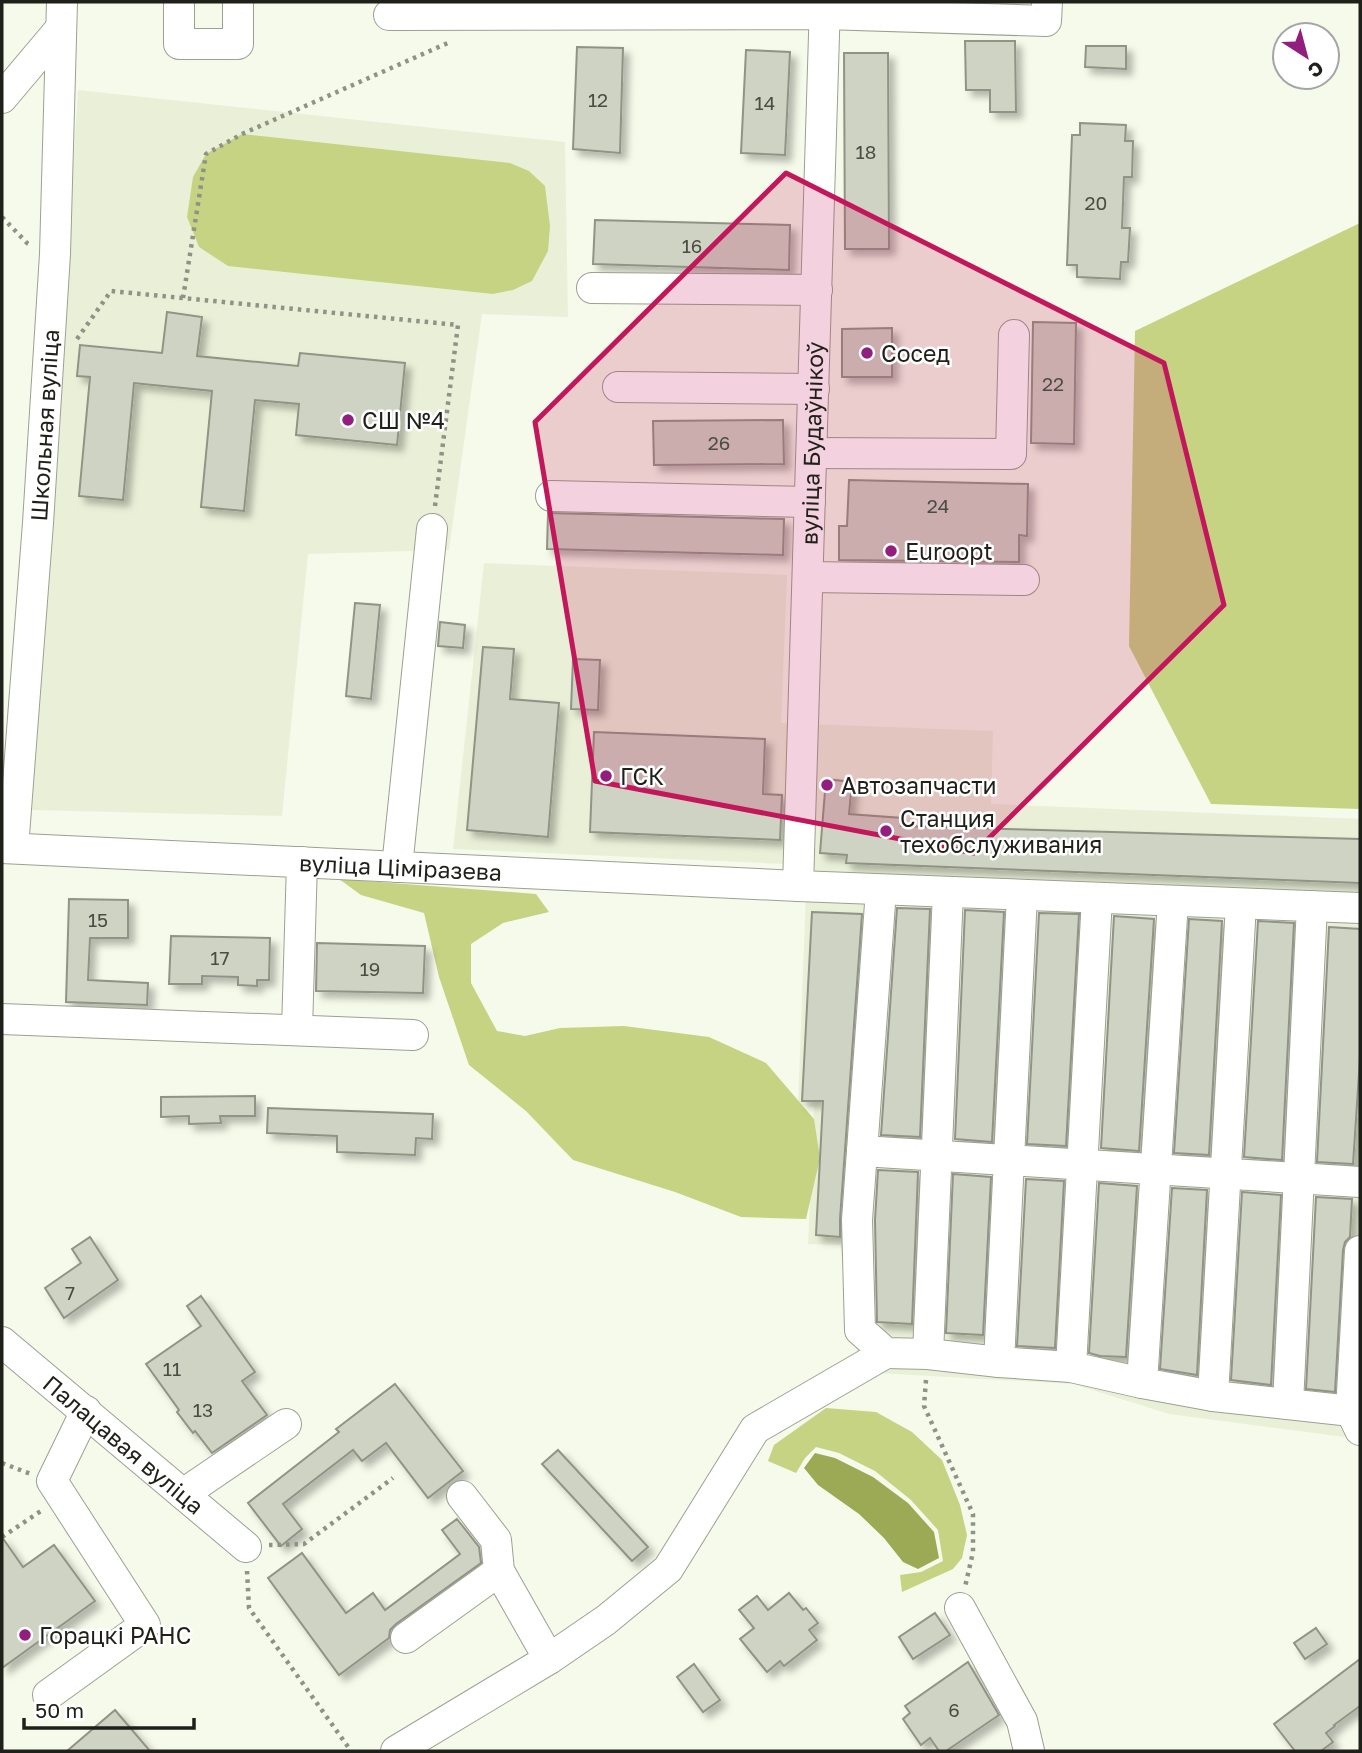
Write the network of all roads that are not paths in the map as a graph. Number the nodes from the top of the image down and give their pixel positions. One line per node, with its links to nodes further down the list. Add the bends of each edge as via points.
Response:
1 (180, 2): 2 (street, via 179,44 238,44)
2 (238, 2)
3 (1047, 2): 4 (street, via 1046,20)
4 (825, 8): 5 (street); 10 (street, вуліца Будаўнікоў)
5 (533, 9): 7 (street)
6 (61, 15): 8 (street); 20 (street, Школьная вуліца, via 55,254 38,523)
7 (389, 15)
8 (2, 98)
9 (592, 288): 10 (street)
10 (817, 290): 13 (street, вуліца Будаўнікоў)
11 (1014, 335): 14 (street, via 1011,454)
12 (618, 387): 13 (street)
13 (814, 389): 14 (street, вуліца Будаўнікоў)
14 (811, 453): 16 (street, вуліца Будаўнікоў)
15 (551, 496): 16 (street)
16 (810, 502): 18 (street, вуліца Будаўнікоў)
17 (432, 529): 22 (street)
18 (808, 577): 19 (street); 23 (street, вуліца Будаўнікоў)
19 (1024, 580)
20 (8, 848): 21 (street, вуліца Ціміразева)
21 (303, 862): 22 (street, вуліца Ціміразева); 33 (street)
22 (397, 867): 23 (street, вуліца Ціміразева)
23 (798, 886): 24 (street, вуліца Ціміразева)
24 (881, 890): 25 (street, вуліца Ціміразева); 35 (street)
25 (948, 892): 26 (street, вуліца Ціміразева); 36 (street)
26 (1022, 895): 27 (street, вуліца Ціміразева); 37 (street)
27 (1097, 898): 28 (street, вуліца Ціміразева); 38 (street)
28 (1173, 901): 29 (street, вуліца Ціміразева); 39 (street)
29 (1241, 904): 30 (street, вуліца Ціміразева); 40 (street)
30 (1312, 906): 31 (street, вуліца Ціміразева); 41 (street)
31 (1360, 908)
32 (2, 1019): 33 (street)
33 (297, 1030): 34 (street)
34 (414, 1035)
35 (862, 1151): 36 (street); 45 (street, via 857,1220 860,1330)
36 (937, 1156): 37 (street); 46 (street)
37 (1009, 1160): 38 (street); 47 (street)
38 (1082, 1165): 39 (street); 48 (street)
39 (1156, 1170): 40 (street); 49 (street)
40 (1226, 1174): 41 (street); 50 (street)
41 (1299, 1178): 42 (street); 51 (street)
42 (1360, 1182)
43 (1360, 1251): 53 (street)
44 (2, 1342): 52 (street, Палацавая вуліца)
45 (886, 1353): 46 (street); 61 (street, via 755,1429 668,1569)
46 (928, 1354): 47 (street)
47 (999, 1362): 48 (street)
48 (1071, 1367): 49 (street)
49 (1142, 1383): 50 (street)
50 (1213, 1396): 51 (street)
51 (1289, 1404): 53 (street)
52 (86, 1411): 55 (street, Палацавая вуліца); 62 (street, via 51,1481 145,1625)
53 (1356, 1421)
54 (286, 1424): 55 (street)
55 (183, 1494): 57 (street, Палацавая вуліца)
56 (461, 1496): 58 (street, via 496,1540)
57 (246, 1547)
58 (499, 1571): 60 (street); 61 (street)
59 (960, 1608): 64 (street, via 1022,1721)
60 (406, 1638)
61 (550, 1659): 63 (street)
62 (48, 1695)
63 (397, 1751)
64 (1029, 1751)

